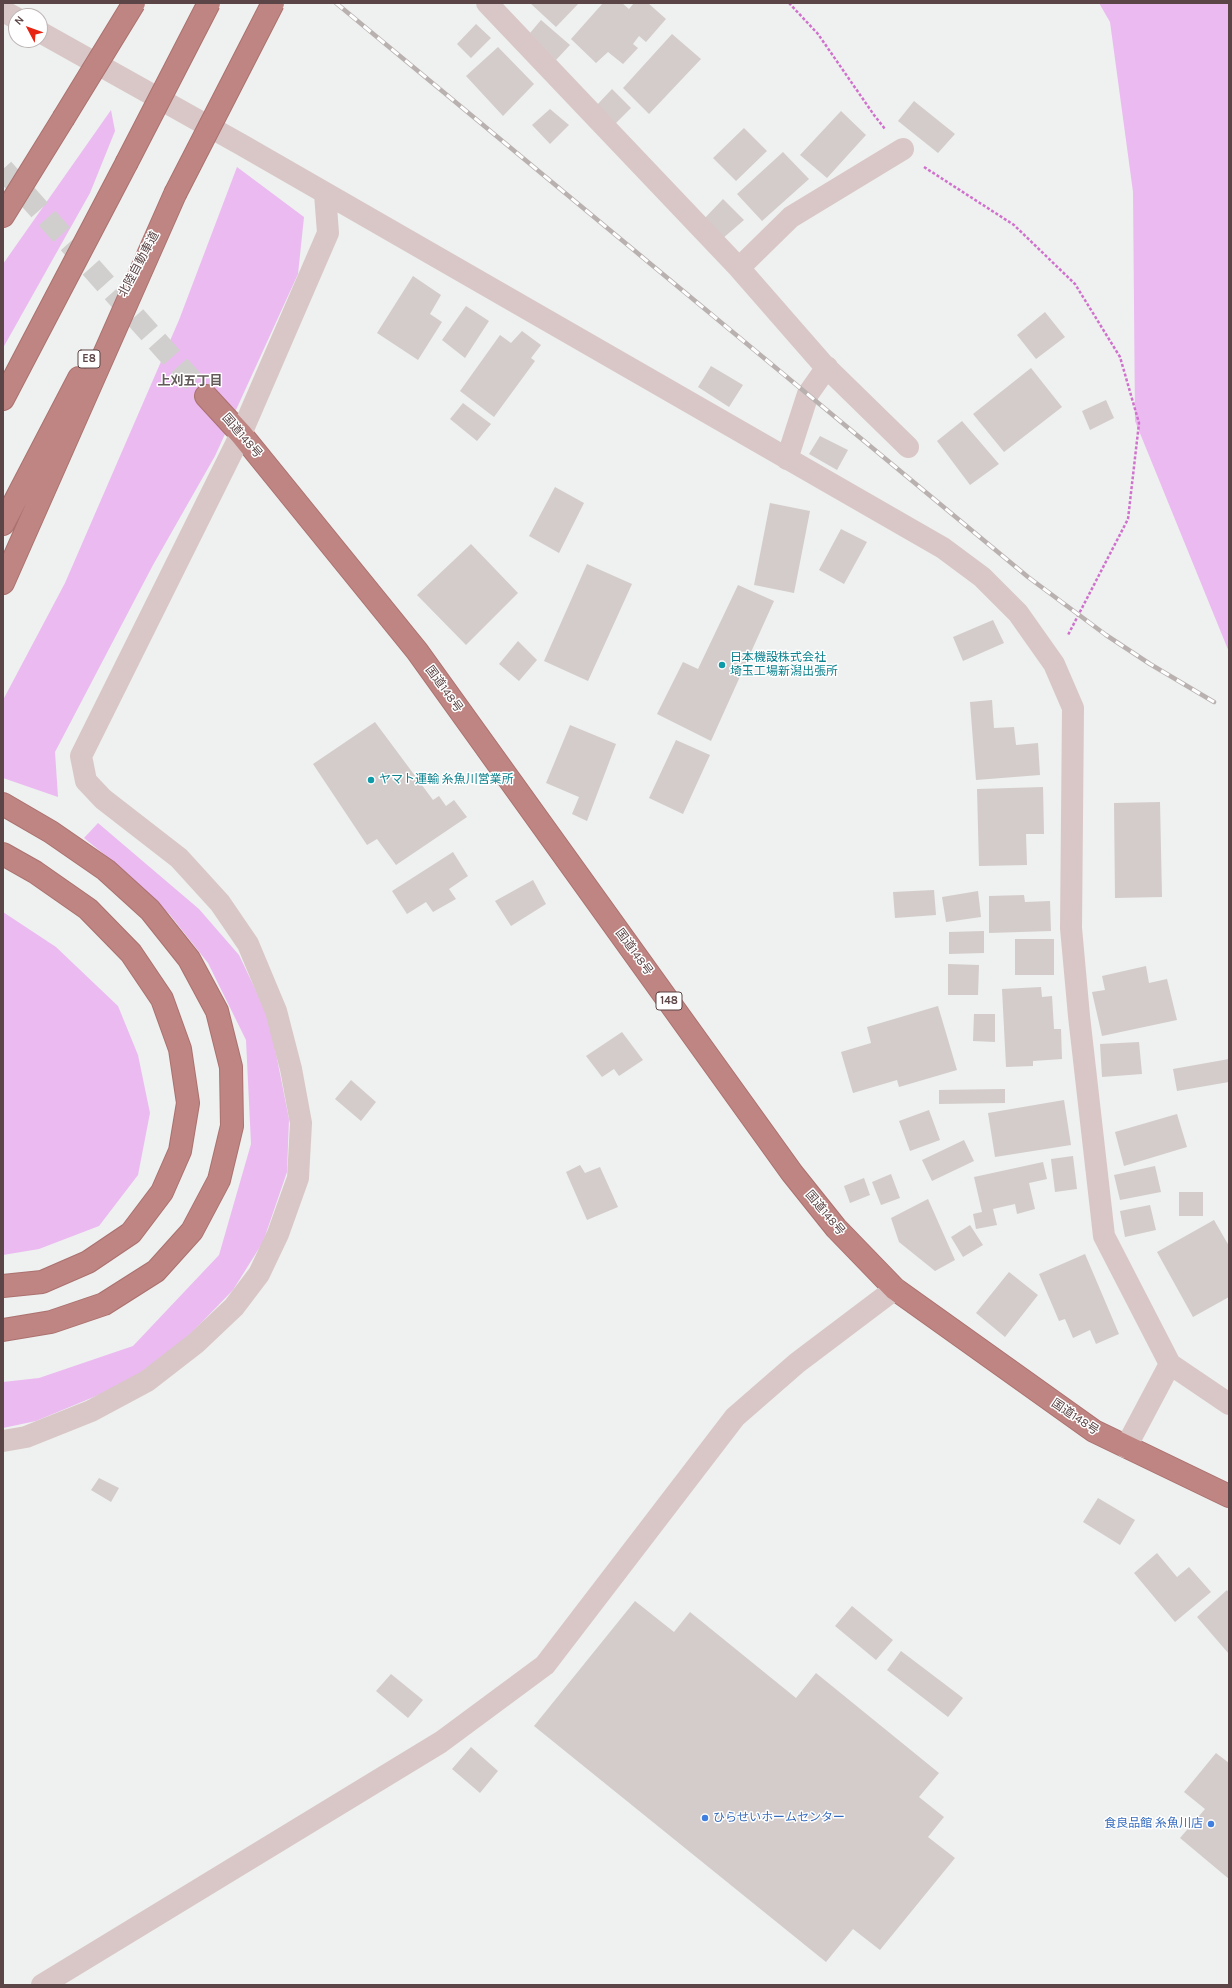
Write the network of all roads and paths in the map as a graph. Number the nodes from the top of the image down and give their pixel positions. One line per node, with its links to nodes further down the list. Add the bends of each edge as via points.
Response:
1 (134, 3): 10 (highway, bridge)
2 (209, 3): 14 (highway, bridge)
3 (273, 3): 8 (highway, 北陸自動車道 / E8, bridge)
4 (487, 3): 11 (street)
5 (789, 3): 7 (path, via 818,34 874,115)
6 (48, 36): 9 (street)
7 (902, 149): 11 (street, via 791,217); 20 (path, via 929,171 1014,225 1075,284 1120,357 1138,424 1128,519)
8 (175, 194): 18 (highway, 北陸自動車道 / E8); 19 (highway)
9 (325, 194): 15 (street, via 328,233); 17 (street)
10 (3, 216)
11 (739, 268): 12 (street)
12 (827, 367): 16 (street); 17 (street, via 808,394)
13 (206, 396): 15 (highway, 国道148号 / 148)
14 (3, 399)
15 (240, 434): 24 (highway, 国道148号 / 148, via 417,651 792,1173 836,1228); 28 (street, via 81,756 86,781 104,800 179,858 220,903 248,944 276,1011 291,1069 301,1123 298,1178 278,1234 259,1274 234,1307 196,1343 147,1381 91,1411 26,1437)
16 (908, 447)
17 (787, 459): 20 (street, via 942,548 982,577 1018,613)
18 (3, 524)
19 (3, 583)
20 (1054, 664): 26 (street, via 1073,708 1071,928 1104,1236)
21 (3, 804): 25 (highway, via 51,832 106,870 150,910 189,959 217,1011 231,1067 232,1126 219,1180 192,1231 156,1272 104,1304 51,1322)
22 (3, 854): 23 (highway, via 35,872 88,909 131,953 162,999 180,1049 188,1103 180,1151 162,1192 130,1233 88,1262 42,1282)
23 (3, 1286)
24 (895, 1289): 29 (highway, 国道148号 / 148, via 1094,1432); 31 (street, via 797,1363 735,1416 545,1665 441,1742)
25 (3, 1330)
26 (1170, 1364): 27 (street); 29 (street)
27 (1229, 1404)
28 (3, 1441)
29 (1126, 1447): 30 (highway, 国道148号 / 148)
30 (1229, 1496)
31 (42, 1985)

